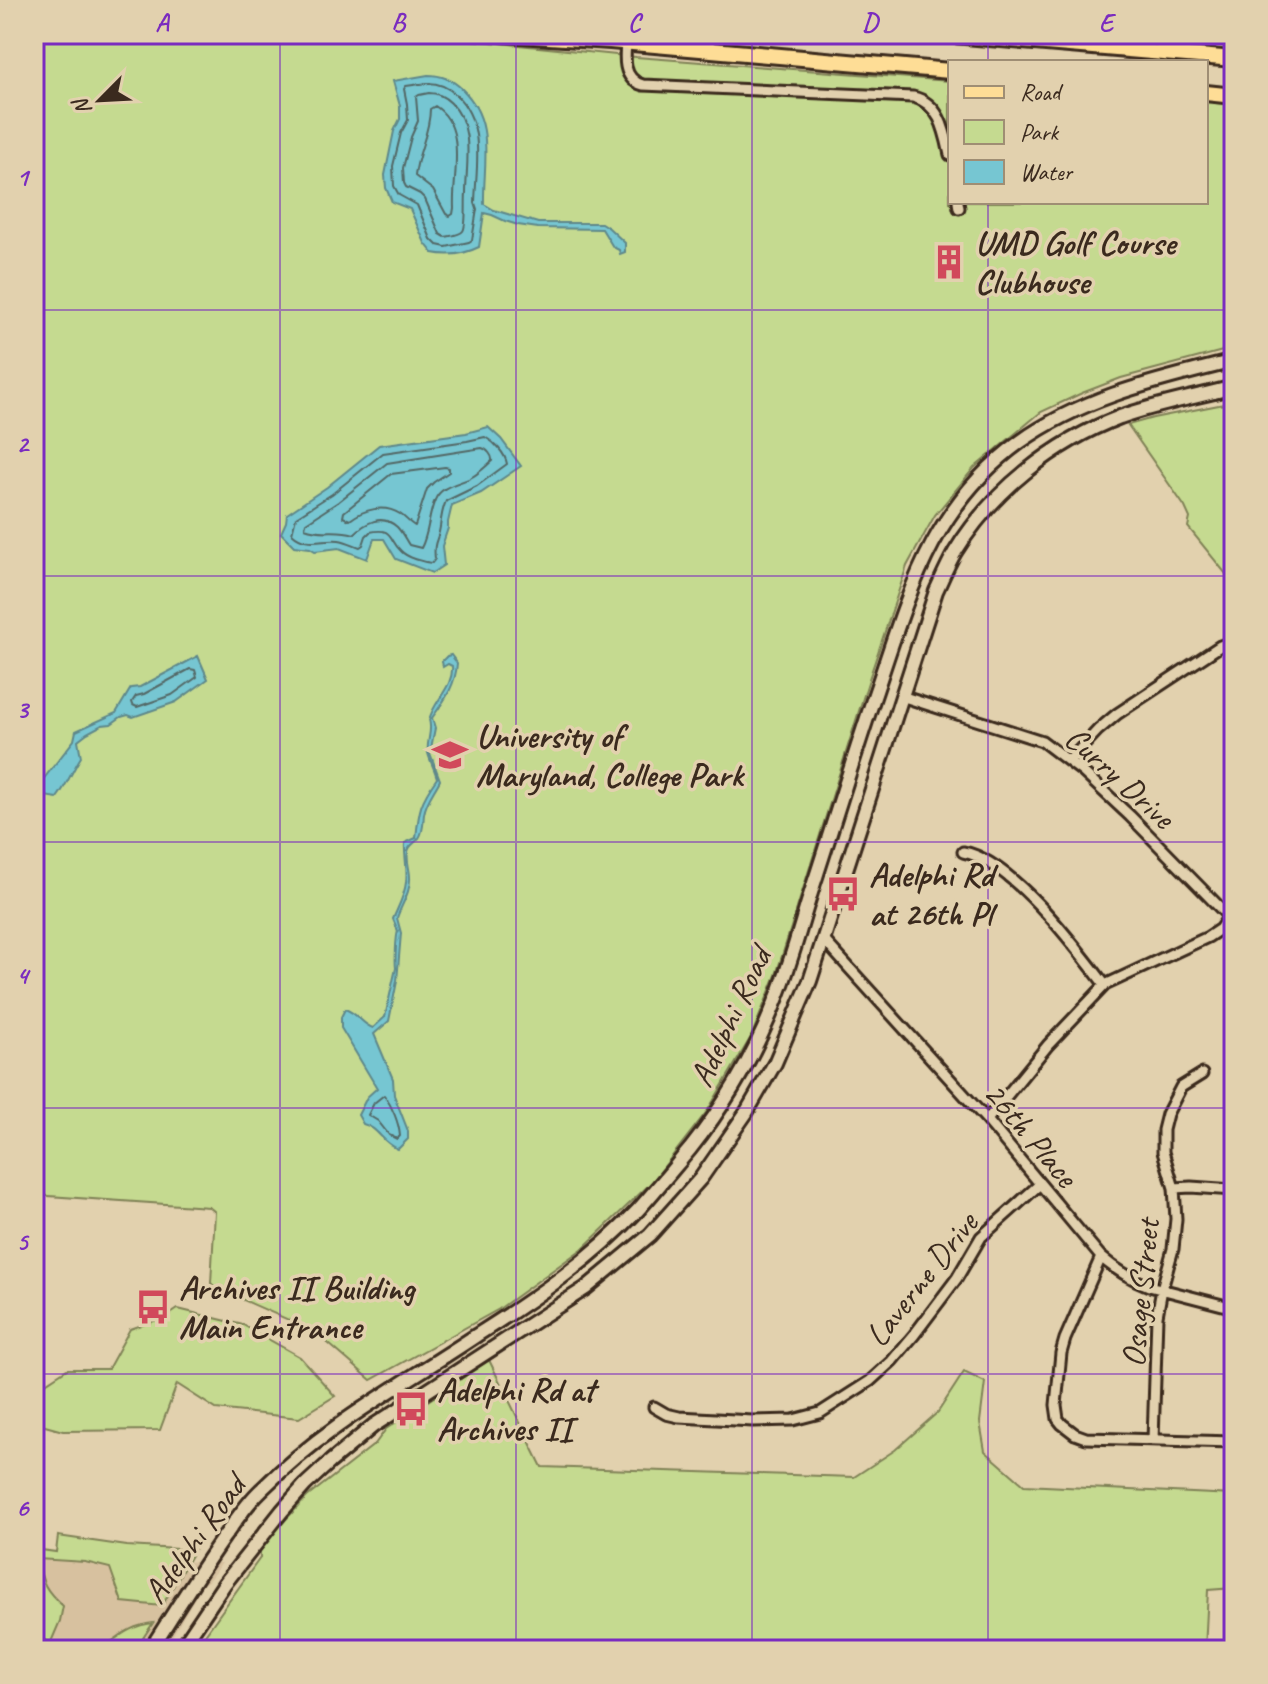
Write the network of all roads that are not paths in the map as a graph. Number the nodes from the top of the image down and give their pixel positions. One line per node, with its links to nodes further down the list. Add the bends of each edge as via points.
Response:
1 (504, 34): 5 (main road)
2 (557, 34): 5 (main road)
3 (648, 34): 7 (main road)
4 (941, 34): 8 (main road)
5 (535, 37): 6 (main road)
6 (626, 38): 7 (main road); 12 (street, via 626,72 643,85 913,97 930,104 938,115)
7 (689, 48): 9 (main road)
8 (1234, 59)
9 (948, 71)
10 (1208, 93): 11 (main road)
11 (1234, 96)
12 (948, 146)
13 (1234, 361): 33 (main road, Adelphi Road, via 1128,388 1075,409 1007,452 963,496 933,540 905,606 778,996 709,1123 636,1211 568,1272 343,1420 260,1491)
14 (1234, 387): 16 (main road, Adelphi Road, via 1105,424 1056,450 1012,485 956,551 936,591)
15 (1234, 641): 17 (street, via 1117,714)
16 (901, 696): 17 (street, Curry Drive, via 1042,741); 20 (main road, Adelphi Road)
17 (1069, 761): 19 (street, Curry Drive)
18 (963, 852): 21 (street, via 1002,871 1049,915)
19 (1232, 916): 21 (street, via 1197,943)
20 (823, 939): 23 (street, 26th Place); 34 (main road, Adelphi Road, via 775,1063 746,1113 675,1208 623,1259 578,1293 373,1426 330,1462 282,1511)
21 (1105, 985): 23 (street)
22 (1202, 1074): 25 (street, Osage Street, via 1181,1087 1163,1130 1163,1152)
23 (987, 1120): 24 (street, 26th Place)
24 (1040, 1184): 27 (street, 26th Place); 30 (street, Laverne Drive, via 981,1237 957,1278 892,1361 820,1413 753,1421 679,1417)
25 (1174, 1188): 26 (street); 28 (street, Osage Street, via 1173,1249)
26 (1234, 1190)
27 (1101, 1257): 28 (street, 26th Place, via 1125,1275); 31 (street, via 1061,1353 1058,1419 1080,1436)
28 (1162, 1289): 29 (street, 26th Place); 31 (street, Osage Street)
29 (1234, 1308)
30 (654, 1407)
31 (1153, 1440): 32 (street)
32 (1234, 1442)
33 (150, 1650)
34 (180, 1650)

